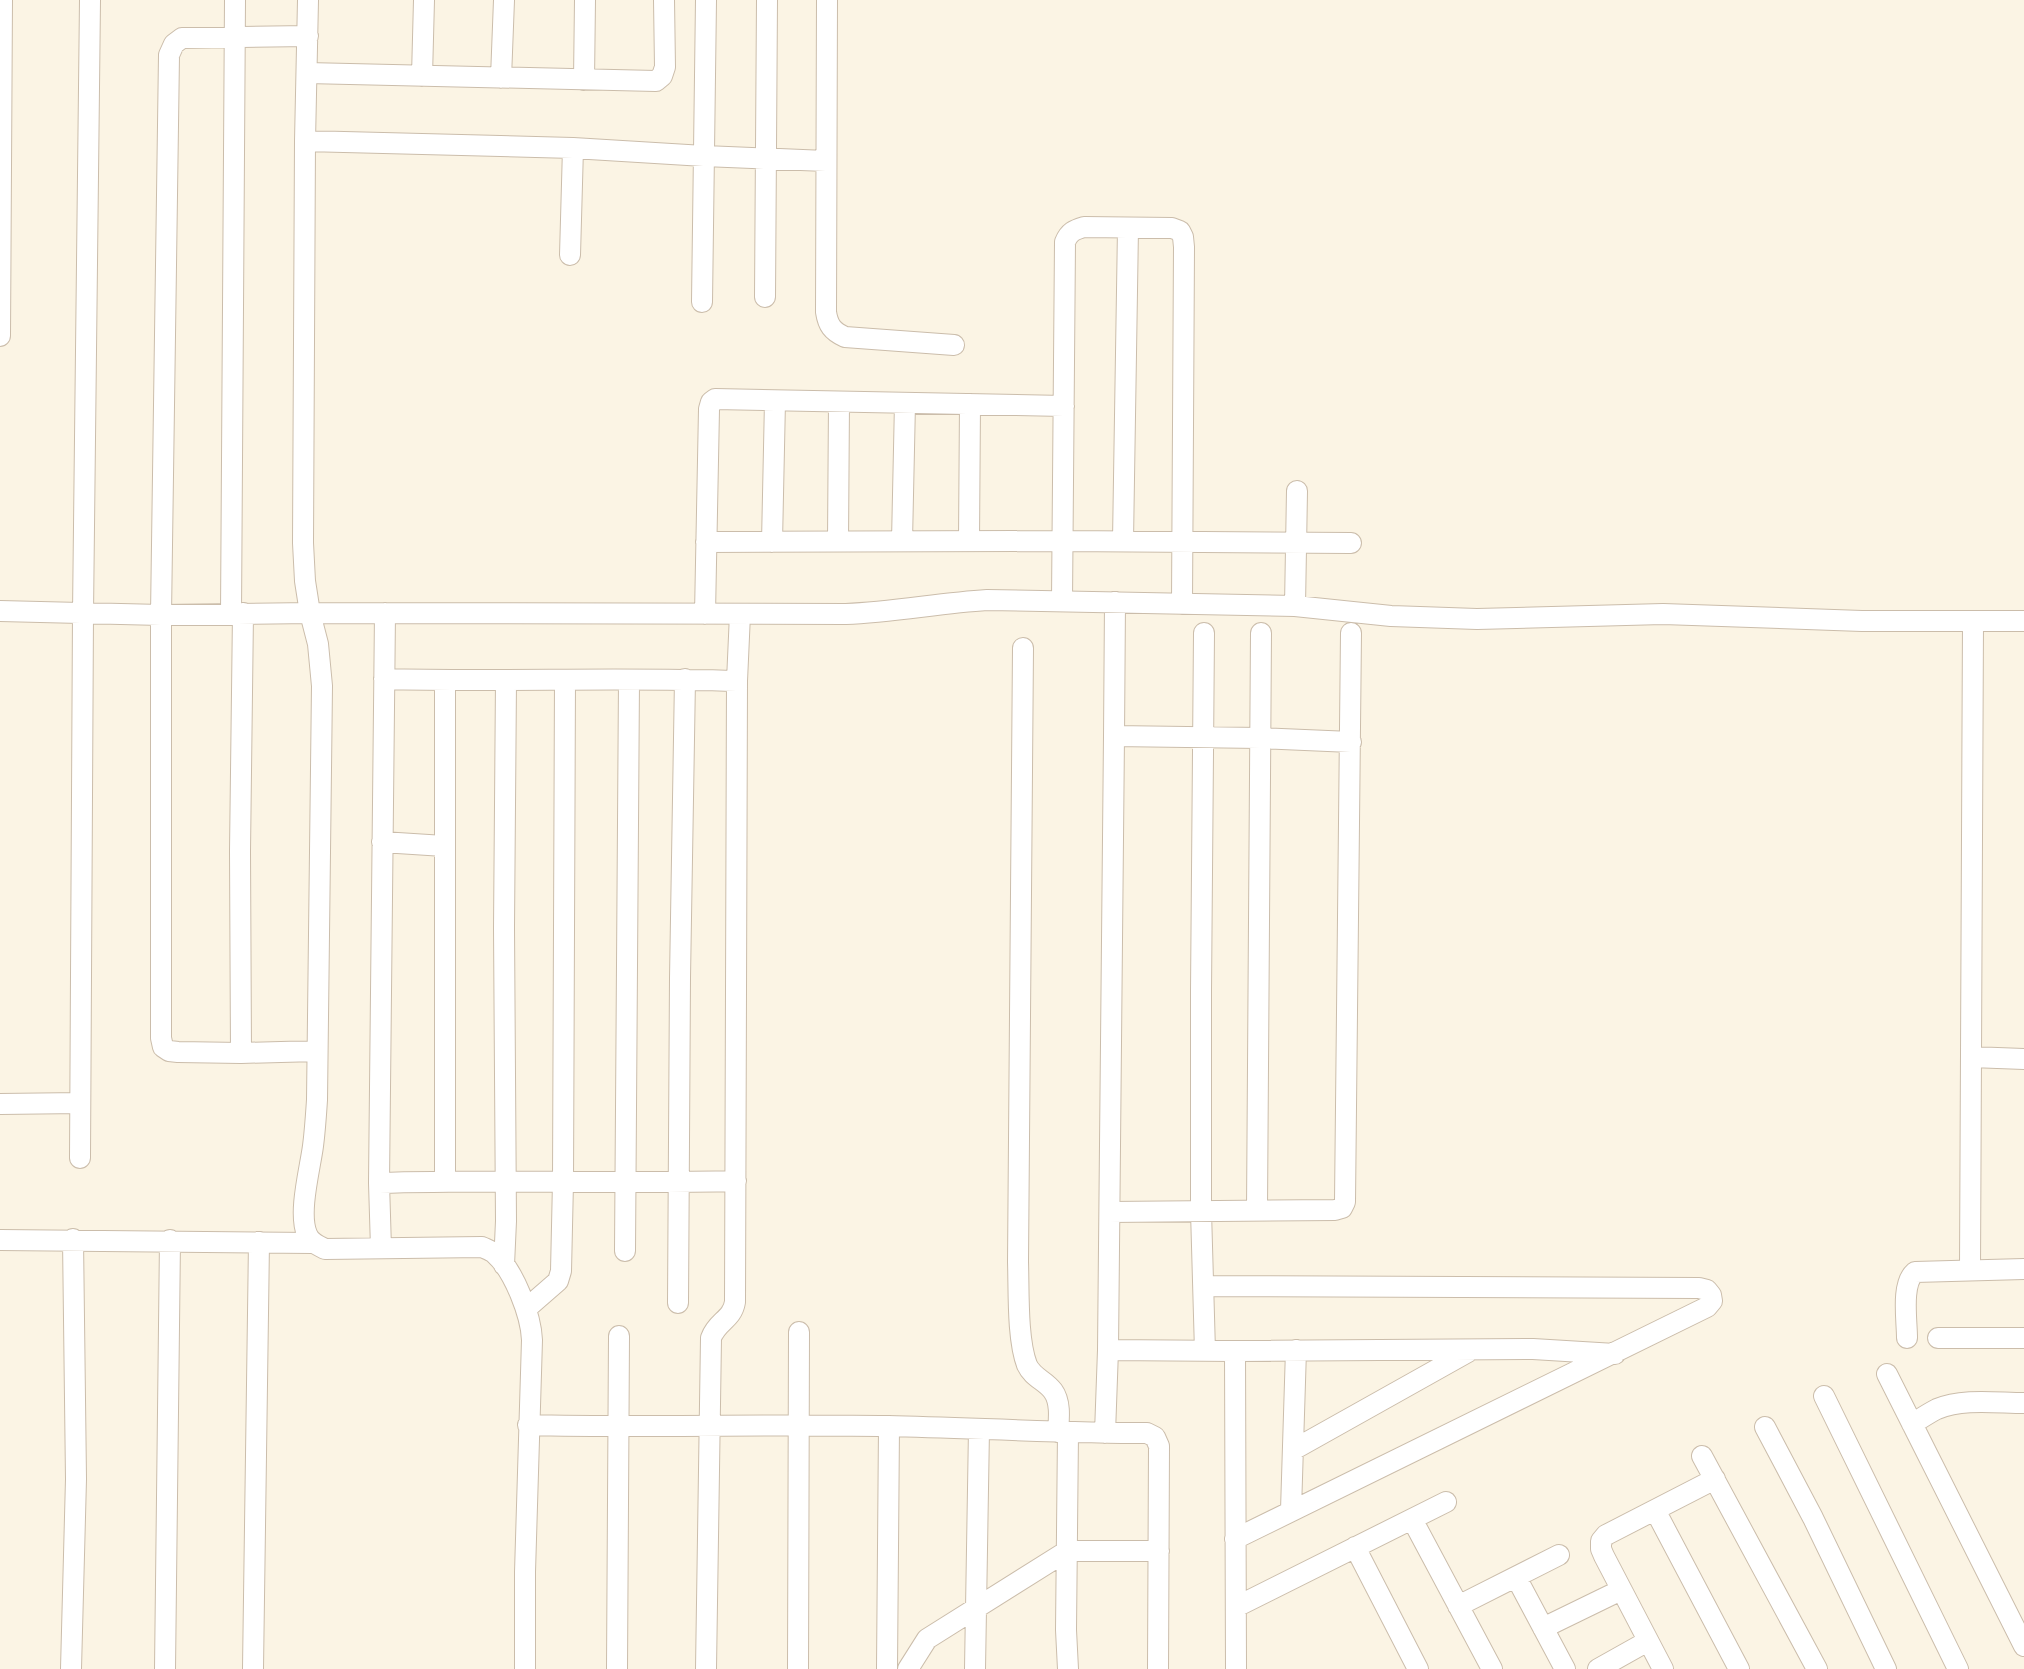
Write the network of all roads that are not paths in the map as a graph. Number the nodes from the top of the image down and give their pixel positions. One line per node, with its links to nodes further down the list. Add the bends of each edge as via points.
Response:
1 (2, 0): 27 (street)
2 (90, 0): 52 (street)
3 (235, 0): 13 (street)
4 (308, 0): 12 (street)
5 (424, 0): 15 (street)
6 (504, 0): 16 (street)
7 (585, 0): 17 (street)
8 (664, 0): 17 (street, via 662,76 648,82)
9 (706, 0): 20 (street)
10 (767, 0): 21 (street)
11 (827, 0): 22 (street)
12 (308, 36): 13 (street); 14 (street)
13 (235, 38): 53 (street); 56 (street, via 182,38 174,44 170,55)
14 (307, 73): 15 (street); 18 (street)
15 (422, 76): 16 (street)
16 (501, 78): 17 (street)
17 (584, 80)
18 (305, 141): 19 (street); 50 (street, via 303,543)
19 (573, 148): 20 (street); 24 (street)
20 (704, 156): 21 (street); 26 (street)
21 (765, 159): 22 (street); 25 (street)
22 (826, 161): 28 (street, via 828,324 845,337)
23 (1128, 228): 33 (street, via 1084,227 1074,230 1065,242); 38 (street); 42 (street, via 1172,228 1184,237)
24 (570, 255)
25 (765, 297)
26 (702, 302)
27 (0, 336)
28 (954, 345)
29 (775, 401): 30 (street); 39 (street, via 711,402); 40 (street)
30 (840, 402): 31 (street); 41 (street)
31 (905, 403): 32 (street); 35 (street)
32 (970, 404): 33 (street); 36 (street)
33 (1064, 406): 37 (street)
34 (1297, 490): 43 (street)
35 (902, 541): 36 (street); 41 (street)
36 (969, 541): 37 (street)
37 (1062, 541): 38 (street); 45 (street)
38 (1123, 541): 42 (street)
39 (706, 542): 40 (street); 54 (street)
40 (772, 542): 41 (street)
41 (838, 542)
42 (1182, 542): 43 (street); 47 (street)
43 (1296, 543): 44 (street); 48 (street)
44 (1351, 543)
45 (1062, 601): 46 (street); 55 (street, via 987,600 888,612)
46 (1115, 602): 47 (street); 70 (street)
47 (1182, 604): 48 (street)
48 (1295, 606): 58 (street, via 1391,616 1477,619 1663,614)
49 (0, 611): 52 (street)
50 (310, 613): 51 (street); 53 (street); 76 (street, via 322,686)
51 (385, 613): 54 (street); 63 (street)
52 (83, 614): 56 (street); 80 (street)
53 (237, 614): 56 (street); 77 (street)
54 (705, 614): 55 (street)
55 (740, 614): 69 (street)
56 (161, 615): 77 (street, via 161,1038 163,1047 170,1051)
57 (2024, 621): 58 (street)
58 (1973, 622): 78 (street)
59 (1204, 633): 71 (street)
60 (1261, 633): 72 (street)
61 (1351, 633): 73 (street)
62 (1023, 648): 128 (street, via 1020,1306 1028,1365 1035,1377 1053,1391)
63 (384, 679): 65 (street); 74 (street)
64 (685, 679): 67 (street); 69 (street); 87 (street)
65 (445, 680): 68 (street); 75 (street)
66 (565, 680): 67 (street); 68 (street); 86 (street)
67 (629, 680): 89 (street)
68 (506, 681): 84 (street)
69 (737, 681): 85 (street)
70 (1114, 736): 71 (street); 92 (street)
71 (1204, 738): 72 (street); 91 (street)
72 (1260, 738): 73 (street); 90 (street)
73 (1351, 741): 90 (street, via 1345,1202 1335,1210)
74 (382, 842): 75 (street); 88 (street)
75 (444, 846): 83 (street)
76 (316, 1051): 77 (street); 97 (street, via 317,1100 304,1220)
77 (241, 1053)
78 (1971, 1057): 79 (street); 102 (street)
79 (2024, 1059)
80 (80, 1103): 81 (street); 82 (street)
81 (0, 1104)
82 (80, 1158)
83 (445, 1181): 84 (street); 88 (street)
84 (506, 1181): 86 (street); 100 (street)
85 (736, 1181): 87 (street); 123 (street, via 734,1312 714,1329 711,1338)
86 (563, 1182): 89 (street); 105 (street, via 561,1271 558,1281)
87 (679, 1182): 89 (street); 104 (street)
88 (380, 1183): 98 (street)
89 (625, 1183): 99 (street)
90 (1257, 1210): 91 (street)
91 (1202, 1211): 92 (street); 103 (street)
92 (1110, 1212): 111 (street)
93 (73, 1239): 94 (street); 95 (street); 150 (street, via 76,1479)
94 (0, 1240)
95 (170, 1240): 96 (street); 151 (street)
96 (259, 1242): 97 (street); 152 (street)
97 (313, 1243): 98 (street, via 324,1248)
98 (381, 1248): 100 (street, via 482,1247 494,1253)
99 (625, 1251)
100 (504, 1266): 105 (street)
101 (2024, 1269): 102 (street)
102 (1970, 1270): 108 (street, via 1915,1272 1908,1277)
103 (1204, 1286): 114 (street); 116 (street, via 1700,1288 1711,1295 1707,1307)
104 (678, 1303)
105 (527, 1308): 121 (street, via 532,1340)
106 (799, 1332): 122 (street)
107 (619, 1336): 125 (street)
108 (1907, 1338)
109 (1938, 1338): 110 (street)
110 (2024, 1338)
111 (1108, 1350): 114 (street); 129 (street)
112 (1296, 1350): 113 (street); 115 (street); 130 (street)
113 (1470, 1350): 116 (street); 130 (street)
114 (1205, 1351): 115 (street)
115 (1235, 1351): 137 (street)
116 (1615, 1354): 134 (street)
117 (1887, 1374): 120 (street)
118 (1824, 1396): 171 (street)
119 (2024, 1403): 120 (street, via 1956,1404)
120 (1912, 1424): 149 (street)
121 (528, 1425): 125 (street); 153 (street)
122 (799, 1425): 123 (street); 124 (street); 156 (street)
123 (709, 1426): 125 (street); 155 (street)
124 (889, 1426): 127 (street); 157 (street)
125 (619, 1427): 154 (street)
126 (1766, 1427): 170 (street)
127 (979, 1429): 128 (street); 146 (street)
128 (1063, 1432): 129 (street); 139 (street)
129 (1105, 1433): 140 (street, via 1147,1433 1155,1437 1159,1446)
130 (1293, 1450): 134 (street)
131 (1702, 1456): 132 (street)
132 (1715, 1479): 135 (street); 169 (street)
133 (1446, 1502): 136 (street)
134 (1291, 1510): 137 (street)
135 (1655, 1510): 143 (street, via 1601,1541 1601,1549); 168 (street)
136 (1412, 1519): 138 (street); 144 (street)
137 (1235, 1539): 145 (street)
138 (1355, 1547): 145 (street); 163 (street)
139 (1067, 1551): 140 (street); 146 (street); 160 (street)
140 (1159, 1551): 161 (street)
141 (1559, 1556): 142 (street)
142 (1516, 1577): 144 (street); 147 (street)
143 (1621, 1590): 147 (street); 148 (street)
144 (1458, 1606): 164 (street)
145 (1236, 1607): 162 (street)
146 (976, 1608): 158 (street, via 927,1639); 159 (street)
147 (1543, 1628): 165 (street)
148 (1648, 1641): 166 (street); 167 (street)
149 (2024, 1646)
150 (71, 1669)
151 (165, 1669)
152 (254, 1669)
153 (525, 1669)
154 (617, 1669)
155 (706, 1669)
156 (798, 1669)
157 (887, 1669)
158 (908, 1669)
159 (975, 1669)
160 (1068, 1669)
161 (1158, 1669)
162 (1236, 1669)
163 (1418, 1669)
164 (1492, 1669)
165 (1565, 1669)
166 (1598, 1669)
167 (1663, 1669)
168 (1738, 1669)
169 (1817, 1669)
170 (1886, 1669)
171 (1958, 1669)

